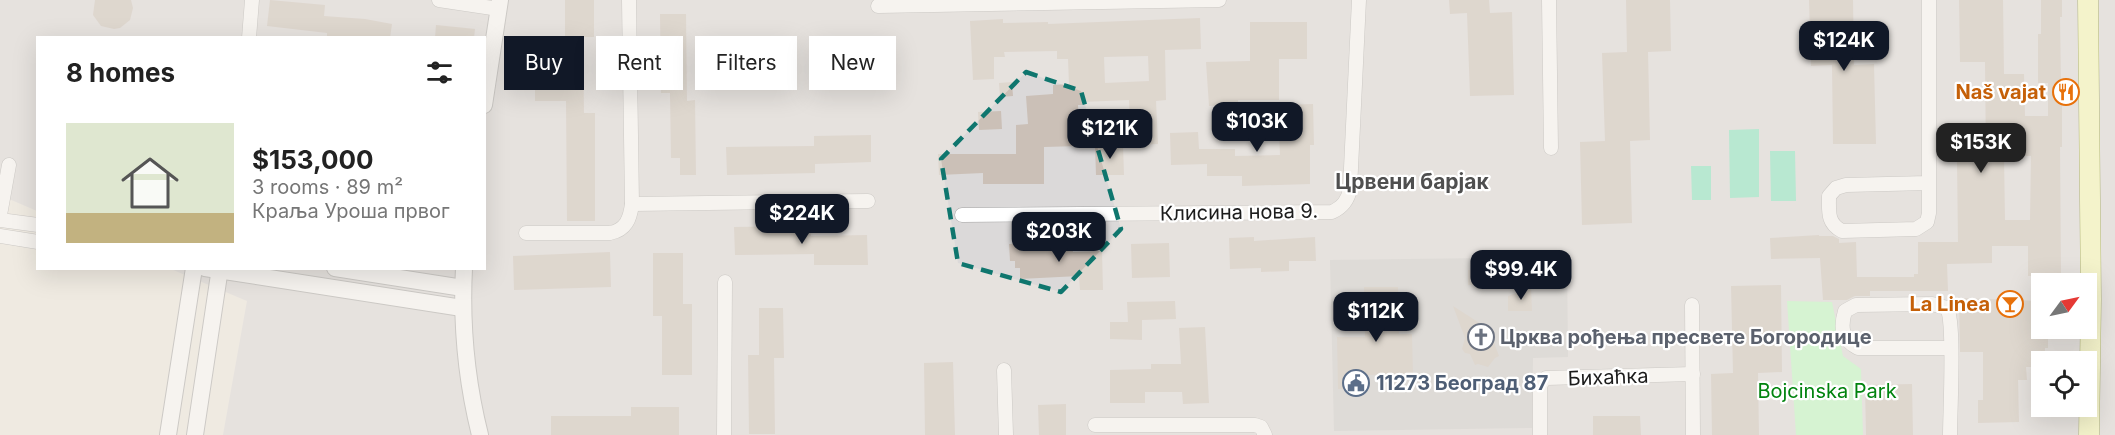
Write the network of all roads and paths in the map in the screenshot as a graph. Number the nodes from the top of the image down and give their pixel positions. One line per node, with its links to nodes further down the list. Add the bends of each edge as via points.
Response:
1 (252, 0): 12 (street)
2 (440, 0): 10 (street)
3 (629, 0): 18 (street)
4 (1219, 0): 9 (street)
5 (1359, 0): 20 (street, Клисина нова 9., via 1350,189 1339,209)
6 (1549, 0): 14 (street)
7 (1929, 0): 16 (street)
8 (2088, 0): 48 (main road)
9 (1067, 2): 11 (street)
10 (500, 5): 13 (street)
11 (878, 6)
12 (249, 36)
13 (486, 92)
14 (1551, 148)
15 (9, 165): 19 (street)
16 (1928, 183): 16 (street, via 1836,188 1829,196 1829,220 1842,231 1916,229 1928,218)
17 (868, 201): 18 (street)
18 (632, 204): 23 (street, via 628,220 616,232)
19 (0, 215)
20 (962, 215)
21 (0, 219): 22 (street)
22 (36, 225)
23 (526, 233)
24 (0, 236): 25 (street)
25 (36, 242)
26 (194, 270): 39 (street)
27 (215, 270): 40 (street)
28 (221, 270): 34 (street)
29 (348, 270): 32 (street)
30 (464, 270): 32 (street)
31 (725, 282): 42 (street)
32 (463, 288): 34 (street)
33 (1692, 305): 37 (street)
34 (462, 308): 41 (street, via 465,360)
35 (1950, 348): 35 (street, via 1858,348 1845,338 1845,311 1856,305 1932,304 1947,308); 47 (street)
36 (1004, 370): 43 (street)
37 (1693, 374): 45 (street, Бихаћка, via 1546,378 1540,387); 46 (street)
38 (1095, 425): 44 (street, via 1256,425)
39 (168, 435)
40 (195, 435)
41 (480, 435)
42 (724, 435)
43 (1006, 435)
44 (1265, 435)
45 (1540, 435)
46 (1693, 435)
47 (1950, 435)
48 (2089, 435)

